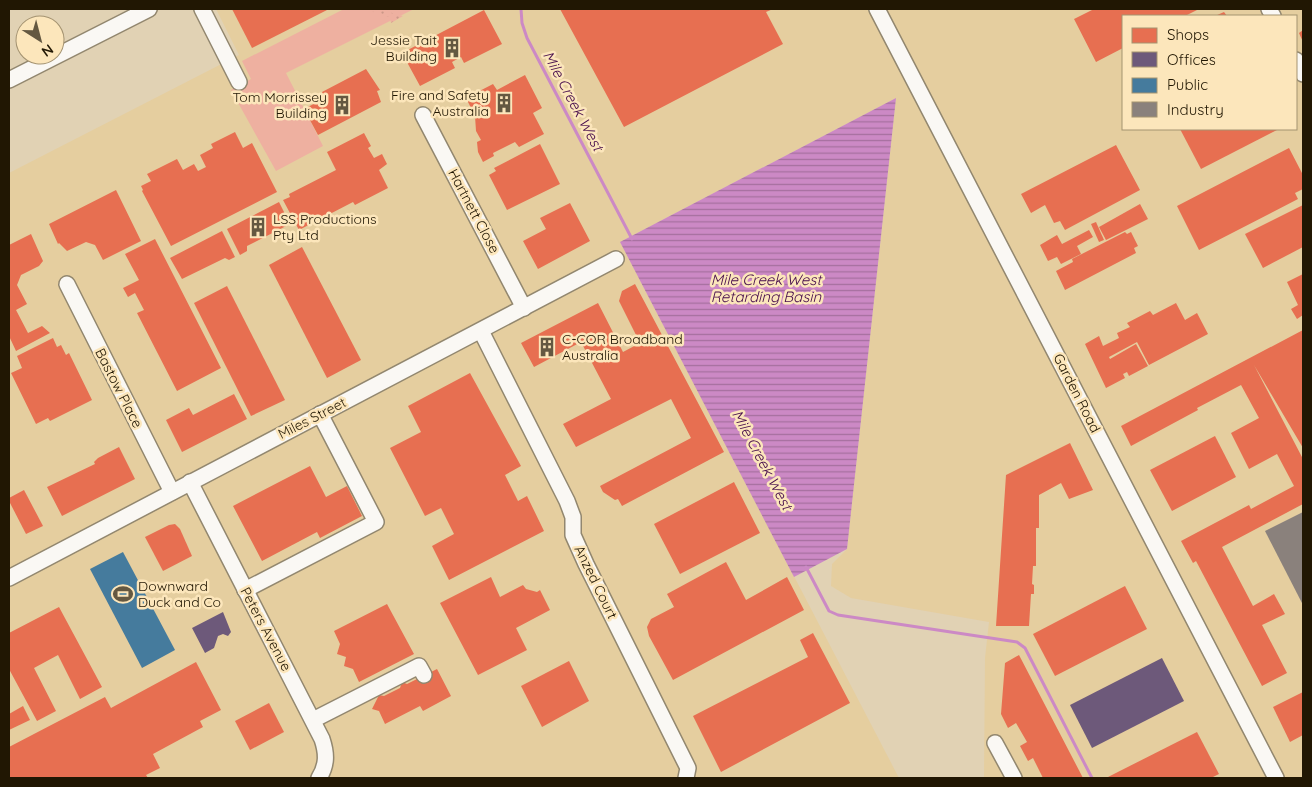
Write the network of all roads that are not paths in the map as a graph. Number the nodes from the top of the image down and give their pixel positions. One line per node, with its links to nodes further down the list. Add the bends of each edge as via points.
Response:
1 (149, 9): 6 (street)
2 (202, 9): 7 (street)
3 (878, 9): 24 (street, Garden Road)
4 (1297, 62): 5 (street)
5 (1303, 74)
6 (9, 80)
7 (240, 82)
8 (423, 115): 11 (street, Hartnett Close)
9 (616, 259): 11 (street, Miles Street)
10 (67, 284): 15 (street, Bastow Place)
11 (524, 308): 12 (street, Miles Street)
12 (481, 331): 13 (street, Miles Street); 22 (street, Anzed Court, via 567,501 573,517 573,535 688,768)
13 (320, 414): 14 (street, Miles Street); 17 (street, via 376,522)
14 (190, 482): 15 (street, Miles Street); 17 (street, Peters Avenue)
15 (172, 492): 16 (street, Miles Street)
16 (9, 578)
17 (245, 590): 19 (street, Peters Avenue)
18 (424, 675): 19 (street, via 419,666)
19 (313, 720): 21 (street, Peters Avenue, via 326,753 325,768)
20 (995, 743): 23 (street)
21 (319, 778)
22 (686, 778)
23 (1014, 778)
24 (1276, 778)

